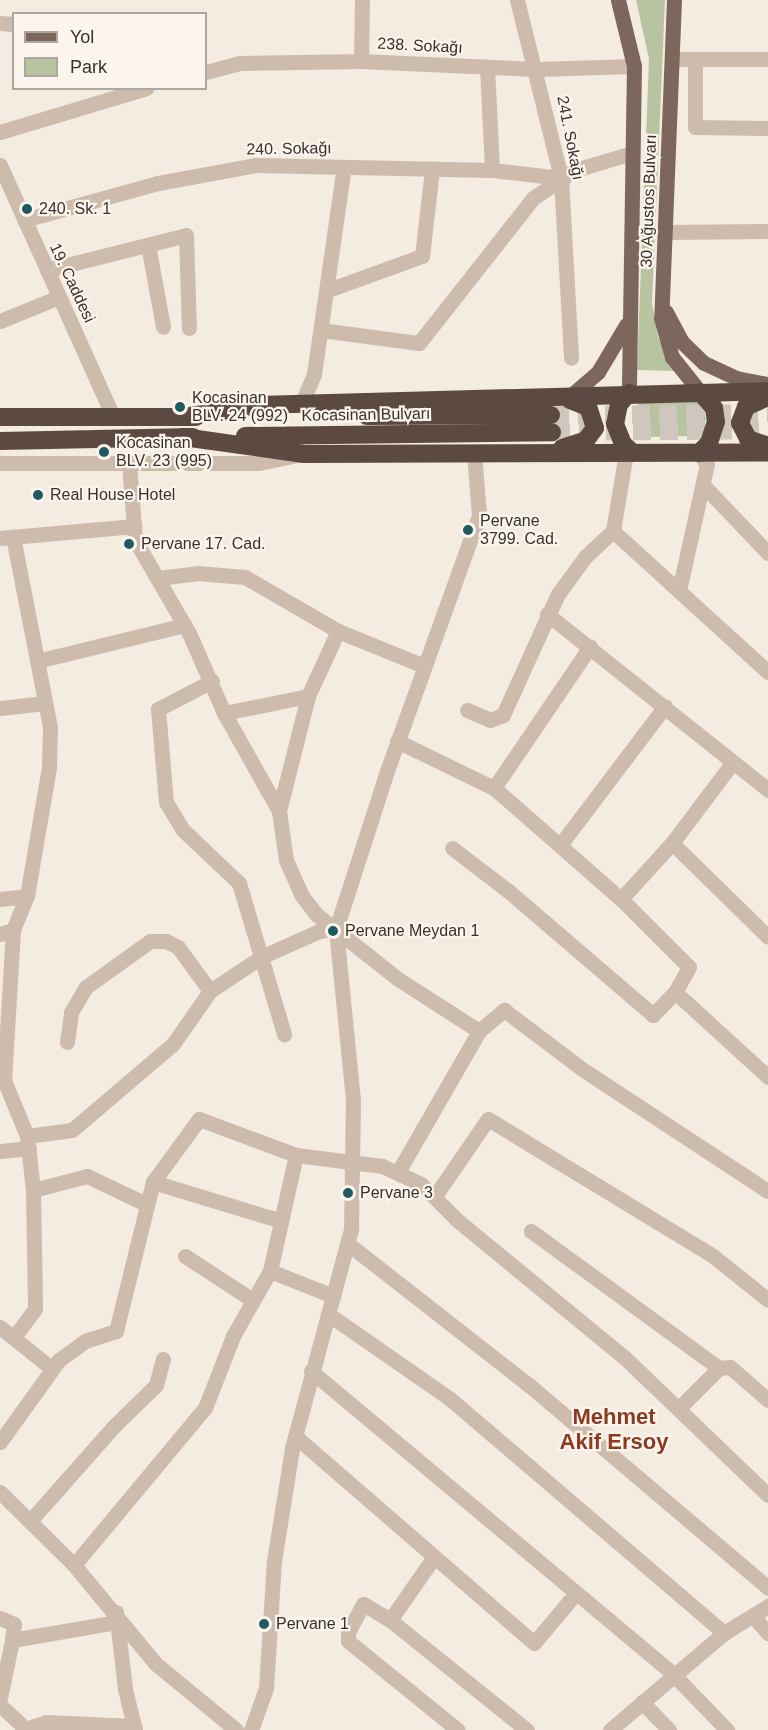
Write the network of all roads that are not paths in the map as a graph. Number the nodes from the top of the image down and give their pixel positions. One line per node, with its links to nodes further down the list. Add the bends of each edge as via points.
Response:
1 (362, 0): 8 (street)
2 (517, 0): 11 (street, 241. Sokağı)
3 (618, 0): 9 (main road, 30 Ağustos Bulvarı)
4 (674, 0): 5 (main road, 30 Ağustos Bulvarı)
5 (672, 59): 6 (street); 25 (main road, 30 Ağustos Bulvarı)
6 (695, 59): 7 (street); 15 (street, via 695,127)
7 (768, 59)
8 (362, 61): 10 (street, 238. Sokağı); 12 (street, 238. Sokağı, via 240,63)
9 (634, 66): 11 (street, 238. Sokağı); 17 (main road, 30 Ağustos Bulvarı)
10 (487, 67): 11 (street, 238. Sokağı); 21 (street)
11 (537, 69): 22 (street, 241. Sokağı)
12 (207, 72)
13 (133, 90): 14 (street)
14 (105, 94): 16 (street)
15 (768, 128)
16 (0, 132)
17 (632, 153): 22 (street, via 603,159); 31 (main road, 30 Ağustos Bulvarı)
18 (0, 165): 23 (street, 19. Caddesi)
19 (344, 167): 20 (street, 240. Sokağı); 23 (street, 240. Sokağı, via 256,165 158,183); 28 (street)
20 (432, 169): 21 (street, 240. Sokağı); 28 (street, via 422,256)
21 (492, 170): 22 (street, 240. Sokağı)
22 (561, 178): 35 (street, via 520,211 419,344); 36 (street, 241. Sokağı)
23 (24, 220): 27 (street, 19. Caddesi)
24 (768, 231): 25 (street)
25 (666, 232): 30 (main road, 30 Ağustos Bulvarı)
26 (148, 245): 27 (street); 33 (street); 34 (street, via 186,236)
27 (46, 270): 29 (street, 19. Caddesi)
28 (328, 290): 35 (street)
29 (59, 297): 32 (street); 47 (street, 19. Caddesi)
30 (662, 300): 38 (main road, via 675,333 704,363 736,378); 40 (main road, 30 Ağustos Bulvarı, via 661,318 668,347 684,376)
31 (629, 317): 41 (main road, 30 Ağustos Bulvarı); 43 (main road, via 607,361)
32 (0, 321)
33 (163, 327)
34 (189, 328)
35 (321, 330): 37 (street)
36 (571, 358)
37 (314, 374): 44 (street); 45 (street)
38 (768, 384)
39 (768, 391): 40 (highway)
40 (700, 392): 41 (highway); 56 (highway, via 714,408 716,422 710,443)
41 (628, 393): 43 (highway); 55 (highway, via 617,410 615,424)
42 (768, 397): 51 (highway, via 750,403 740,423 748,439)
43 (566, 399): 44 (highway); 54 (highway, via 588,407 595,428 582,442)
44 (325, 404): 45 (highway)
45 (301, 405): 48 (highway, via 258,405)
46 (0, 417): 47 (highway, Kocasinan Bulvarı)
47 (112, 417): 48 (highway, Kocasinan Bulvarı)
48 (185, 417): 49 (highway, Kocasinan Bulvarı, via 552,423)
49 (183, 437): 50 (highway, Kocasinan Bulvarı); 57 (highway)
50 (0, 441)
51 (768, 446)
52 (768, 452): 56 (highway)
53 (474, 453): 54 (highway); 57 (highway); 72 (street, via 479,515)
54 (546, 453): 55 (highway)
55 (630, 453): 56 (highway); 62 (street)
56 (699, 453): 60 (street, via 707,464)
57 (304, 454): 59 (street, via 260,463)
58 (0, 463): 59 (street)
59 (129, 463): 61 (street)
60 (703, 485): 64 (street); 66 (street)
61 (134, 526): 63 (street); 65 (street, via 135,540)
62 (613, 531): 66 (street); 67 (street, via 575,568)
63 (6, 538): 71 (street)
64 (768, 553)
65 (158, 578): 68 (street); 69 (street, via 206,573 245,577)
66 (679, 591): 73 (street)
67 (547, 614): 70 (street); 79 (street, via 503,716 490,720)
68 (184, 625): 71 (street); 74 (street)
69 (339, 631): 72 (street); 75 (street)
70 (590, 647): 77 (street); 83 (street)
71 (37, 661): 76 (street)
72 (424, 666): 81 (street)
73 (768, 672)
74 (212, 681): 80 (street); 95 (street, via 158,709 166,802 182,829 239,882)
75 (308, 696): 80 (street); 85 (street)
76 (45, 703): 78 (street); 89 (street, via 50,727 49,767)
77 (665, 706): 82 (street); 87 (street)
78 (0, 708)
79 (467, 710)
80 (224, 714): 85 (street)
81 (397, 741): 83 (street); 92 (street)
82 (733, 762): 84 (street); 86 (street)
83 (494, 788): 87 (street)
84 (768, 790)
85 (279, 811): 92 (street, via 286,860 295,885 309,907)
86 (672, 843): 91 (street); 94 (street)
87 (560, 845): 91 (street)
88 (452, 848): 97 (street, via 653,1015)
89 (27, 896): 90 (street); 93 (street)
90 (0, 899)
91 (621, 899): 97 (street, via 689,967)
92 (336, 929): 95 (street, via 319,931); 98 (street, via 398,979); 105 (street, via 350,1060)
93 (6, 932): 102 (street, via 4,1080)
94 (768, 937)
95 (261, 957): 96 (street); 99 (street)
96 (210, 992): 100 (street, via 183,951 166,941 150,941 80,994 71,1012); 102 (street, via 173,1044 72,1130)
97 (675, 992): 101 (street)
98 (479, 1031): 106 (street); 109 (street, via 504,1010 582,1069)
99 (284, 1034)
100 (67, 1042)
101 (768, 1077)
102 (28, 1142): 103 (street); 108 (street)
103 (0, 1150)
104 (296, 1155): 105 (street); 107 (street, via 199,1119); 112 (street)
105 (354, 1160): 106 (street); 114 (street)
106 (398, 1172): 110 (street)
107 (153, 1182): 111 (street); 112 (street)
108 (33, 1190): 111 (street, via 87,1176); 122 (street, via 35,1308)
109 (768, 1191)
110 (435, 1196): 119 (street, via 489,1119 713,1256); 128 (street, via 457,1220 624,1357)
111 (146, 1204): 124 (street, via 116,1331 85,1341)
112 (281, 1221): 116 (street)
113 (531, 1231): 125 (street)
114 (347, 1243): 117 (street); 136 (street, via 529,1385)
115 (185, 1256): 118 (street)
116 (270, 1270): 117 (street); 118 (street)
117 (333, 1296): 120 (street)
118 (251, 1299): 135 (street, via 205,1408)
119 (768, 1300)
120 (328, 1314): 126 (street); 143 (street, via 449,1398)
121 (0, 1327): 122 (street)
122 (14, 1336): 124 (street)
123 (163, 1359): 133 (street, via 156,1385)
124 (51, 1368): 130 (street)
125 (719, 1368): 127 (street, via 730,1367); 128 (street)
126 (311, 1371): 129 (street); 137 (street)
127 (768, 1400)
128 (679, 1408): 131 (street)
129 (295, 1436): 134 (street); 153 (street, via 274,1561 266,1688)
130 (0, 1442)
131 (768, 1495)
132 (3, 1499): 133 (street)
133 (30, 1521): 135 (street)
134 (434, 1557): 137 (street, via 534,1643); 142 (street)
135 (74, 1565): 140 (street)
136 (768, 1588)
137 (576, 1593): 146 (street)
138 (768, 1606): 139 (street)
139 (753, 1616): 143 (street); 144 (street)
140 (116, 1617): 145 (street); 150 (street, via 124,1689); 152 (street, via 156,1664)
141 (0, 1618): 145 (street, via 14,1624)
142 (390, 1620): 154 (street, via 363,1605 348,1632 348,1641); 155 (street)
143 (724, 1633): 146 (street)
144 (768, 1633)
145 (12, 1640): 147 (street)
146 (673, 1674): 148 (street); 158 (street)
147 (0, 1698)
148 (642, 1702): 156 (street); 157 (street)
149 (0, 1705): 151 (street)
150 (134, 1728): 151 (street, via 46,1722)
151 (24, 1729)
152 (236, 1730)
153 (251, 1730)
154 (458, 1730)
155 (527, 1730)
156 (610, 1730)
157 (669, 1730)
158 (727, 1730)

